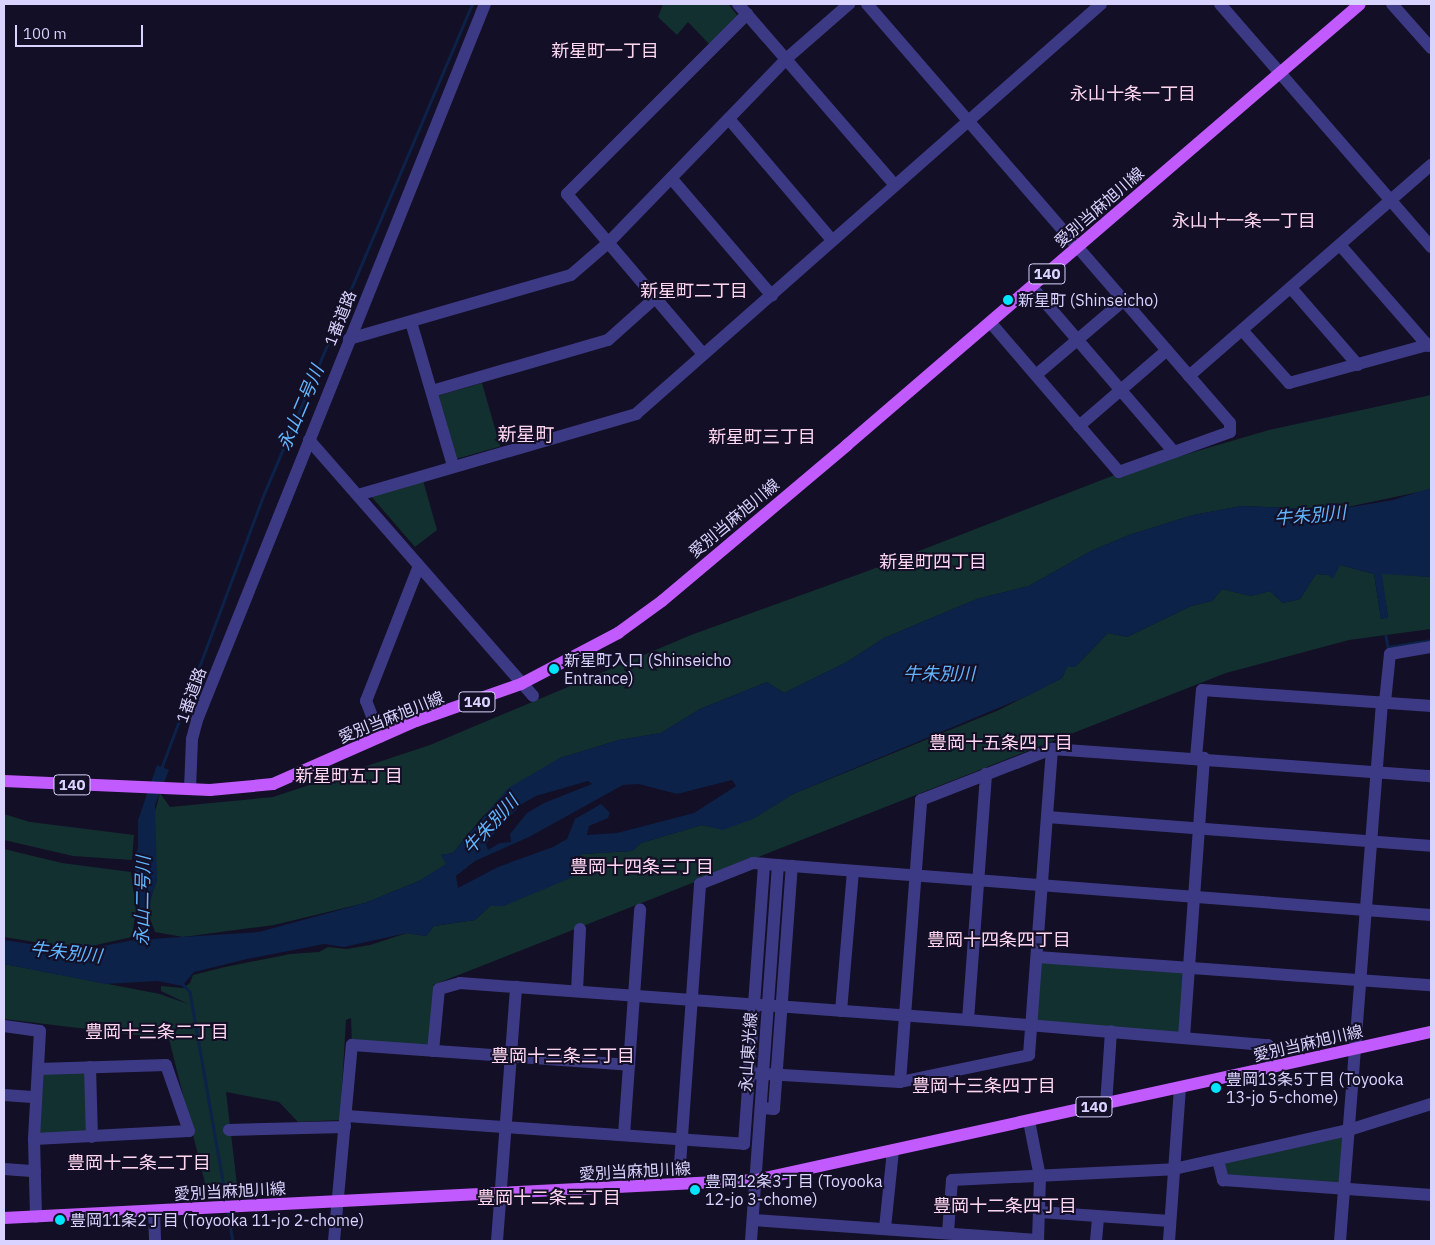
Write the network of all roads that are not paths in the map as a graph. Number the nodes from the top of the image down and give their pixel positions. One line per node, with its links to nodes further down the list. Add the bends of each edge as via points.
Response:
1 (485, 4): 33 (street, 1番道路)
2 (738, 4): 9 (street)
3 (849, 4): 11 (street)
4 (867, 4): 14 (street)
5 (1102, 4): 14 (street)
6 (1220, 4): 12 (street)
7 (1360, 4): 12 (main road, 愛別当麻旭川線 / 140)
8 (1392, 4): 10 (street)
9 (747, 14): 11 (street); 20 (street, via 567,194)
10 (1431, 48)
11 (786, 59): 13 (street); 17 (street)
12 (1280, 73): 18 (street); 22 (main road, 愛別当麻旭川線 / 140)
13 (728, 119): 16 (street); 19 (street)
14 (968, 120): 17 (street); 22 (street)
15 (1431, 165): 18 (street)
16 (671, 178): 20 (street); 26 (street)
17 (894, 184): 19 (street)
18 (1391, 200): 21 (street); 23 (street)
19 (832, 240): 26 (street)
20 (608, 243): 27 (street); 29 (street, via 571,275)
21 (1340, 244): 25 (street); 34 (street)
22 (1078, 247): 24 (main road, 愛別当麻旭川線 / 140); 28 (street)
23 (1431, 247)
24 (1032, 287): 30 (main road, 愛別当麻旭川線 / 140); 32 (street)
25 (1291, 288): 31 (street); 37 (street)
26 (772, 296): 36 (street)
27 (655, 298): 36 (street); 41 (street, via 608,340)
28 (1124, 300): 32 (street); 35 (street)
29 (411, 322): 33 (street); 41 (street)
30 (991, 322): 38 (street); 49 (main road, 愛別当麻旭川線 / 140, via 662,601 618,632)
31 (1242, 330): 37 (street, via 1288,382); 39 (street)
32 (1077, 338): 38 (street); 40 (street)
33 (349, 339): 43 (street, 1番道路)
34 (1430, 345): 37 (street)
35 (1167, 350): 39 (street); 40 (street)
36 (703, 354): 45 (street, via 636,414)
37 (1358, 365)
38 (1036, 375): 42 (street)
39 (1190, 376): 44 (street, via 1230,423 1231,429 1225,436)
40 (1122, 389): 42 (street); 44 (street)
41 (432, 391): 45 (street)
42 (1078, 426): 44 (street, via 1119,472)
43 (308, 440): 46 (street); 60 (street, 1番道路, via 197,720 192,739)
44 (1174, 452)
45 (453, 466): 46 (street)
46 (358, 495): 47 (street)
47 (418, 566): 49 (street); 53 (street, via 366,701)
48 (1431, 647): 51 (street, via 1390,654)
49 (521, 684): 50 (street); 53 (main road, 愛別当麻旭川線 / 140)
50 (533, 696)
51 (1384, 702): 52 (street); 55 (street, via 1202,690); 56 (street)
52 (1431, 706)
53 (380, 737): 60 (main road, 愛別当麻旭川線 / 140, via 273,784 239,790)
54 (1052, 749): 55 (street); 57 (street); 61 (street)
55 (1200, 758): 56 (street); 62 (street)
56 (1377, 772): 58 (street); 63 (street)
57 (986, 774): 69 (street, via 921,800); 70 (street)
58 (1431, 776)
59 (4, 781): 60 (main road, 愛別当麻旭川線 / 140)
60 (190, 789)
61 (1047, 818): 62 (street); 71 (street)
62 (1199, 828): 63 (street); 72 (street)
63 (1372, 841): 64 (street); 74 (street)
64 (1431, 846)
65 (764, 864): 66 (street); 77 (street); 87 (street, via 753,863 700,884)
66 (778, 865): 67 (street); 78 (street, 永山東光線)
67 (792, 866): 68 (street); 79 (street)
68 (853, 872): 69 (street); 91 (street)
69 (915, 877): 70 (street); 92 (street)
70 (979, 882): 71 (street); 93 (street)
71 (1042, 886): 72 (street); 80 (street)
72 (1194, 897): 74 (street); 81 (street)
73 (640, 910): 86 (street)
74 (1367, 910): 75 (street); 82 (street)
75 (1431, 915)
76 (580, 929): 85 (street)
77 (759, 934): 78 (street); 88 (street)
78 (773, 935): 79 (street); 89 (street, 永山東光線)
79 (787, 936): 90 (street)
80 (1037, 957): 81 (street); 94 (street)
81 (1189, 967): 82 (street); 98 (street)
82 (1362, 980): 83 (street); 99 (street)
83 (1431, 985)
84 (516, 987): 85 (street); 100 (street, via 460,983 439,989); 101 (street)
85 (577, 991): 86 (street)
86 (634, 996): 87 (street); 102 (street)
87 (692, 1000): 88 (street); 124 (street)
88 (754, 1004): 89 (street); 106 (street)
89 (768, 1005): 90 (street); 107 (street, 永山東光線)
90 (781, 1006): 91 (street); 108 (street)
91 (841, 1011): 92 (street)
92 (904, 1015): 93 (street); 109 (street)
93 (968, 1020): 94 (street)
94 (1032, 1025): 96 (street); 109 (street, via 1029,1055)
95 (4, 1026): 105 (street, via 40,1031)
96 (1111, 1031): 98 (street); 113 (street)
97 (1431, 1032): 99 (main road, 愛別当麻旭川線 / 140)
98 (1184, 1037): 104 (street, via 1268,1045)
99 (1357, 1048): 104 (main road, 愛別当麻旭川線 / 140); 120 (street)
100 (433, 1050): 101 (street); 116 (street, via 352,1045)
101 (511, 1057): 102 (street); 118 (street)
102 (629, 1065): 121 (street)
103 (90, 1067): 105 (street); 122 (street); 122 (street, via 166,1065 189,1131)
104 (1273, 1067): 110 (main road, 愛別当麻旭川線 / 140)
105 (38, 1069): 112 (street)
106 (748, 1073): 107 (street); 124 (street, via 744,1144)
107 (763, 1074): 108 (street); 115 (street, 永山東光線)
108 (776, 1074): 109 (street); 115 (street, via 774,1109)
109 (900, 1082)
110 (1180, 1088): 113 (main road, 愛別当麻旭川線 / 140); 129 (street)
111 (4, 1095): 112 (street)
112 (36, 1097): 123 (street)
113 (1106, 1104): 117 (main road, 愛別当麻旭川線 / 140)
114 (1431, 1104): 120 (street)
115 (761, 1108): 132 (street, 永山東光線)
116 (346, 1121): 118 (street); 119 (street); 136 (street)
117 (1029, 1122): 125 (main road, 愛別当麻旭川線 / 140); 131 (street)
118 (506, 1127): 121 (street); 134 (street)
119 (229, 1130)
120 (1349, 1130): 126 (street); 133 (street)
121 (624, 1135): 124 (street)
122 (92, 1137): 123 (street)
123 (34, 1139): 130 (street)
124 (682, 1140): 127 (street)
125 (893, 1150): 132 (main road, 愛別当麻旭川線 / 140); 144 (street)
126 (1218, 1160): 129 (street); 133 (street, via 1223,1180)
127 (680, 1164)
128 (4, 1169): 130 (street)
129 (1174, 1169): 131 (street); 143 (street)
130 (35, 1171): 140 (street)
131 (1040, 1177): 138 (street); 145 (street, via 952,1180)
132 (756, 1180): 134 (main road, 愛別当麻旭川線 / 140); 142 (street, 永山東光線)
133 (1344, 1188): 135 (street); 153 (street)
134 (501, 1194): 136 (main road, 愛別当麻旭川線 / 140); 149 (street)
135 (1431, 1195)
136 (337, 1202): 137 (main road, 愛別当麻旭川線 / 140); 148 (street)
137 (154, 1211): 140 (main road, 愛別当麻旭川線 / 140); 147 (street)
138 (1040, 1212): 139 (street); 146 (street)
139 (1098, 1216): 143 (street); 151 (street)
140 (36, 1217): 141 (main road, 愛別当麻旭川線 / 140)
141 (4, 1218)
142 (753, 1220): 144 (street); 150 (street, 永山東光線)
143 (1170, 1221): 152 (street)
144 (885, 1228): 145 (street)
145 (948, 1232): 146 (street)
146 (1038, 1240)
147 (155, 1241)
148 (334, 1241)
149 (497, 1241)
150 (751, 1241)
151 (1096, 1241)
152 (1169, 1241)
153 (1340, 1241)

